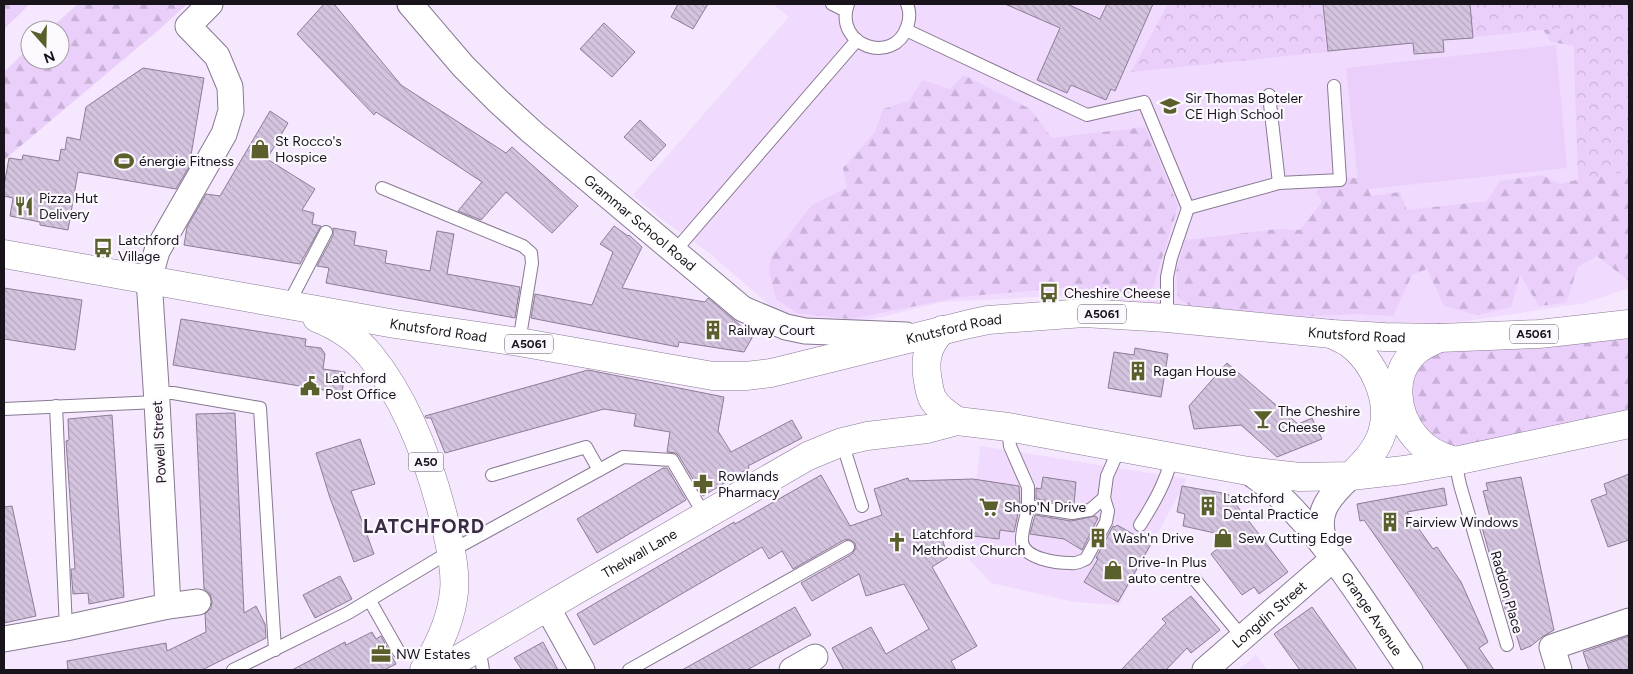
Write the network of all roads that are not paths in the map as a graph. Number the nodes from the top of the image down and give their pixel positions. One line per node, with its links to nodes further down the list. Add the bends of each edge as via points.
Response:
1 (210, 4): 16 (street, Powell Street, via 188,26 217,56 230,87 231,111 224,134 157,251)
2 (410, 4): 14 (street, Grammar School Road, via 463,66 532,132)
3 (832, 4): 5 (lane)
4 (907, 4): 6 (lane, via 910,20)
5 (847, 7): 7 (lane, via 846,22)
6 (906, 30): 7 (lane, via 901,38 884,47 865,46); 12 (lane, via 1087,115 1144,102)
7 (857, 40): 14 (lane)
8 (1334, 86): 10 (lane, via 1340,180)
9 (1269, 94): 10 (lane)
10 (1279, 183): 12 (lane)
11 (382, 188): 23 (lane, via 523,246 531,253)
12 (1188, 208): 18 (lane, via 1170,258)
13 (326, 232): 17 (lane)
14 (674, 252): 20 (street, Grammar School Road, via 743,309 786,327 805,331)
15 (4, 254): 16 (highway, Knutsford Road / A50)
16 (149, 279): 17 (highway, Knutsford Road / A50); 24 (street, Powell Street)
17 (288, 305): 23 (highway, Knutsford Road / A5061); 44 (highway, Knutsford Road / A50, via 351,336 389,381 425,458 440,500)
18 (1167, 318): 20 (highway, Knutsford Road / A5061, via 1084,313 988,320); 21 (highway, Knutsford Road / A5061)
19 (1629, 324): 22 (highway, Knutsford Road / A5061, via 1539,334)
20 (932, 333): 23 (highway, Knutsford Road / A5061, via 771,373 746,376 713,376); 27 (highway, via 926,364 932,399)
21 (1332, 334): 22 (highway, Knutsford Road / A5061); 37 (highway, A5061, via 1350,344 1364,358 1375,375 1385,408 1382,435 1364,464)
22 (1439, 338): 33 (highway, via 1415,352 1404,366 1398,380 1398,395 1401,411 1415,437 1440,456)
23 (518, 342)
24 (157, 397): 25 (lane); 49 (street, Powell Street); 56 (lane, via 173,394 260,408)
25 (56, 406): 26 (lane); 52 (lane)
26 (4, 409)
27 (957, 421): 29 (highway); 30 (highway)
28 (1629, 424): 33 (highway)
29 (1008, 427): 31 (highway); 40 (lane, via 1010,446 1028,487)
30 (842, 442): 39 (lane); 41 (highway, Thelwall Lane, via 808,456)
31 (1120, 447): 32 (highway); 38 (lane, via 1107,476)
32 (1172, 457): 35 (highway); 42 (lane, via 1156,500)
33 (1455, 461): 37 (highway); 55 (lane, Raddon Place)
34 (599, 470): 36 (lane, via 586,447); 41 (lane, via 624,457 672,460); 44 (lane)
35 (1248, 471): 37 (highway); 45 (street, Grange Avenue, via 1296,514)
36 (492, 475)
37 (1351, 476): 45 (street, Grange Avenue, via 1332,495 1321,516 1323,535)
38 (1104, 498): 40 (lane, via 1090,510 1072,513); 40 (lane, via 1108,511 1106,522 1086,559 1072,564 1030,555 1022,541)
39 (862, 506)
40 (1028, 506)
41 (705, 516): 50 (highway, Thelwall Lane)
42 (1140, 526)
43 (848, 547): 64 (lane)
44 (451, 550): 47 (lane); 61 (highway, Knutsford Road / A50, via 454,591 450,615)
45 (1333, 559): 53 (street, Longdin Street); 67 (street, Grange Avenue)
46 (1196, 581): 53 (lane)
47 (370, 601): 56 (lane); 57 (lane)
48 (198, 602): 49 (street)
49 (168, 606): 52 (street)
50 (548, 607): 59 (highway, Thelwall Lane); 63 (street)
51 (1629, 621): 68 (street, via 1552,647)
52 (66, 628): 54 (street)
53 (1242, 638): 66 (street, Longdin Street)
54 (4, 639)
55 (1507, 645)
56 (275, 650): 60 (lane)
57 (399, 652)
58 (815, 658): 65 (street)
59 (481, 659): 62 (highway, Thelwall Lane)
60 (233, 670)
61 (424, 670)
62 (440, 670)
63 (582, 670)
64 (629, 670)
65 (792, 670)
66 (1205, 670)
67 (1410, 670)
68 (1559, 670)

